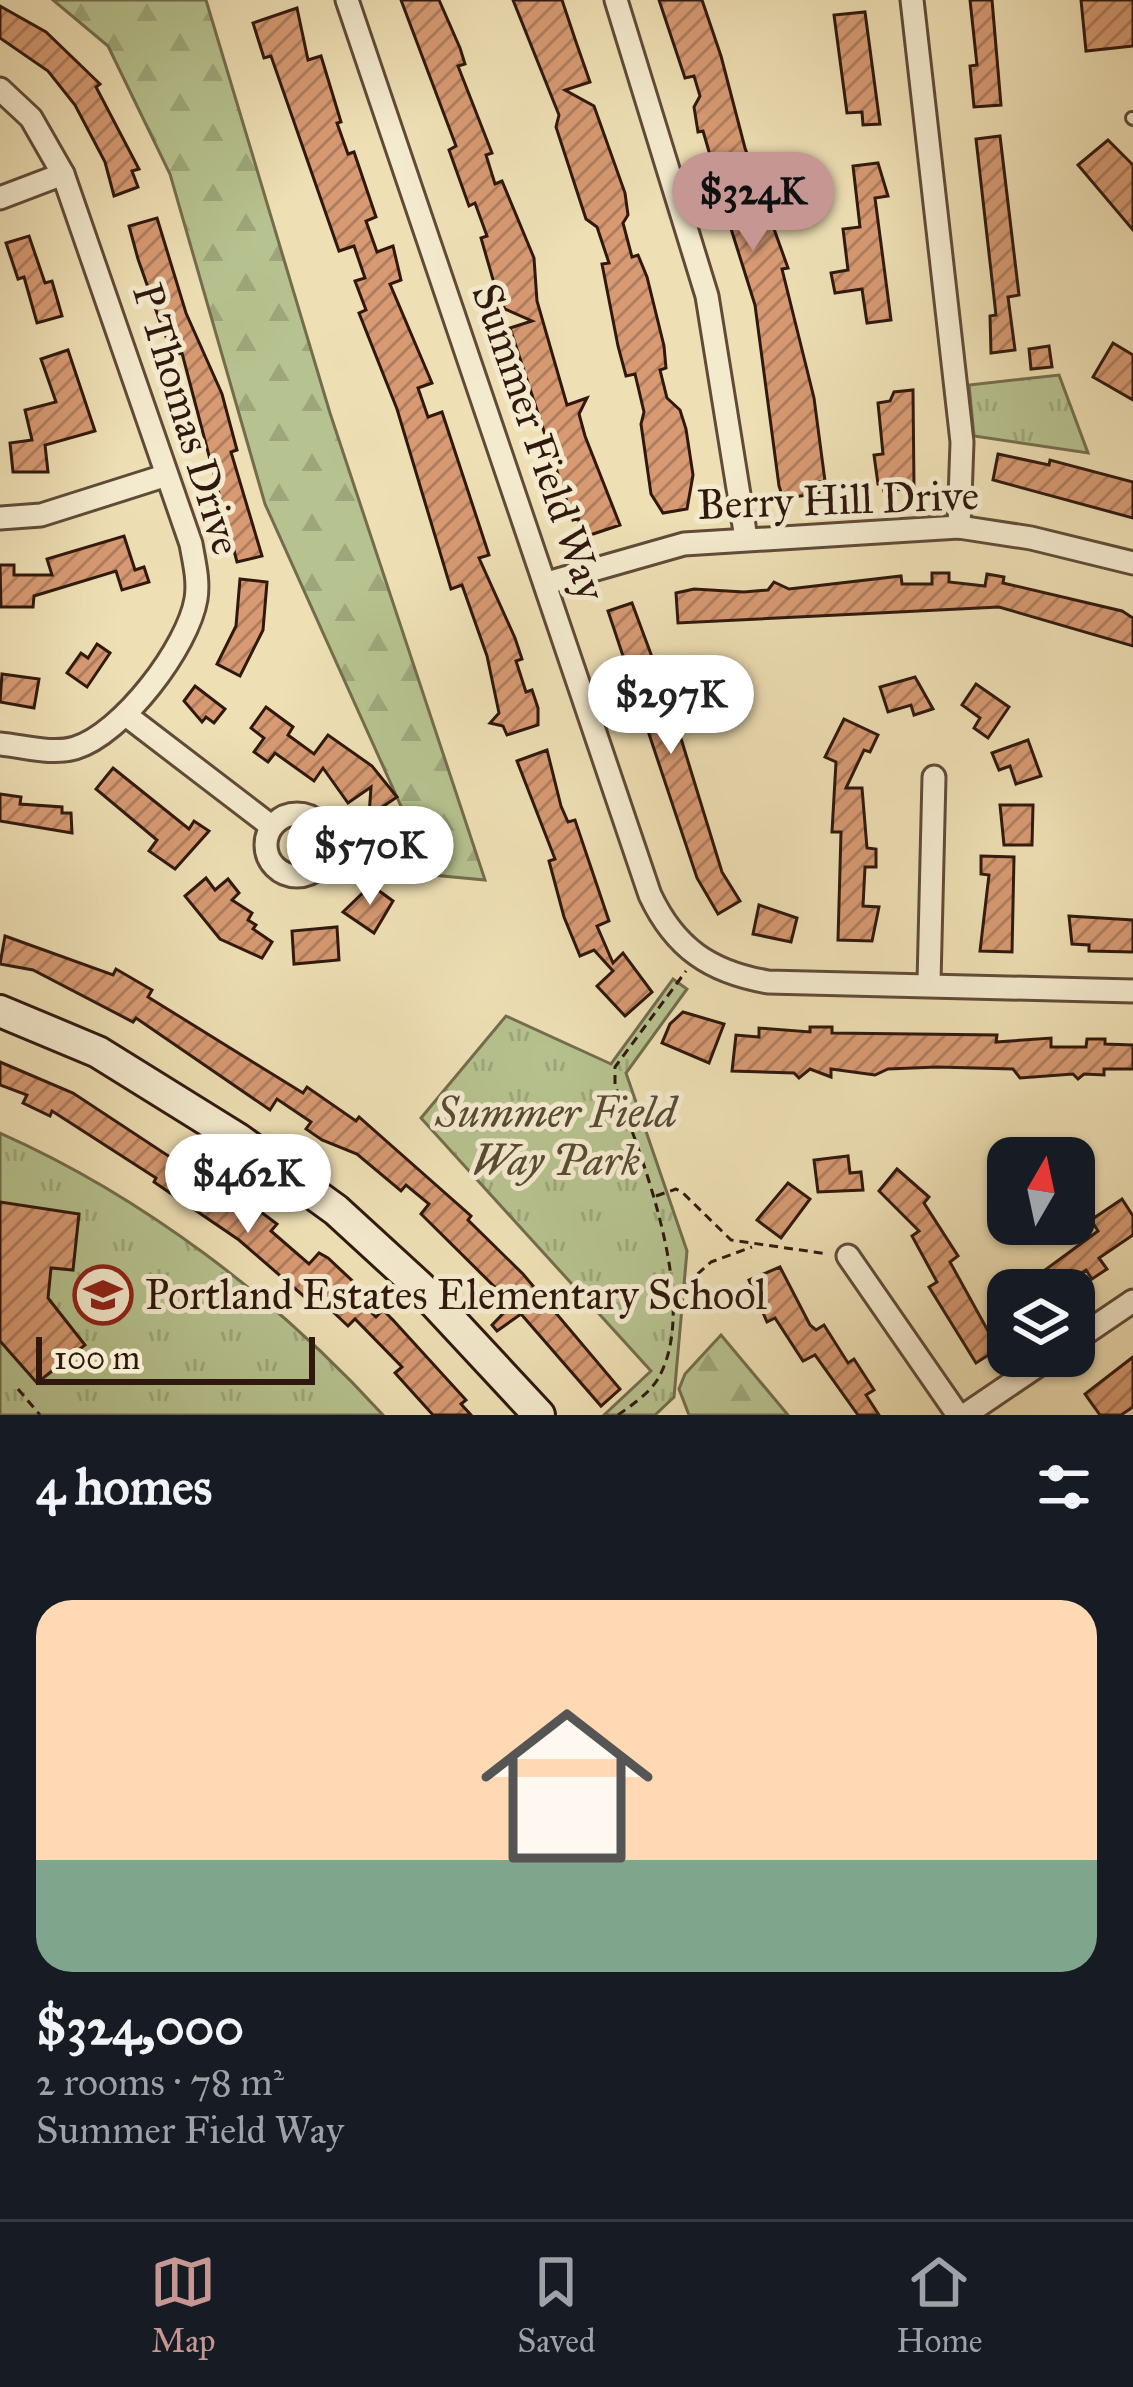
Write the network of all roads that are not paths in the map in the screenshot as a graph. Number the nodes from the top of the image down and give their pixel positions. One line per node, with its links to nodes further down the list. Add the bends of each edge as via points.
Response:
1 (347, 0): 12 (street, Summer Field Way)
2 (616, 0): 10 (street, via 707,296)
3 (912, 0): 9 (street, via 960,421)
4 (0, 89): 5 (street, P Thomas Drive, via 31,118)
5 (63, 173): 6 (street); 7 (street, P Thomas Drive)
6 (0, 198)
7 (164, 476): 8 (street, via 41,515); 13 (street, P Thomas Drive, via 191,544 196,602 186,632)
8 (0, 518)
9 (958, 527): 10 (street, Berry Hill Drive); 11 (street, Berry Hill Drive)
10 (746, 538): 12 (street, Berry Hill Drive, via 684,544)
11 (1133, 562)
12 (547, 583): 17 (street, Summer Field Way, via 650,895 673,936 696,958 738,977)
13 (126, 715): 14 (street, P Thomas Drive, via 75,748); 16 (street)
14 (0, 744)
15 (934, 777): 17 (street)
16 (272, 826)
17 (928, 982): 18 (street)
18 (1133, 991)
19 (0, 1011): 24 (street, via 98,1052 321,1198 420,1287)
20 (848, 1256): 25 (street)
21 (1133, 1301): 22 (street)
22 (1095, 1327)
23 (1020, 1377): 25 (street)
24 (539, 1415)
25 (961, 1415)

